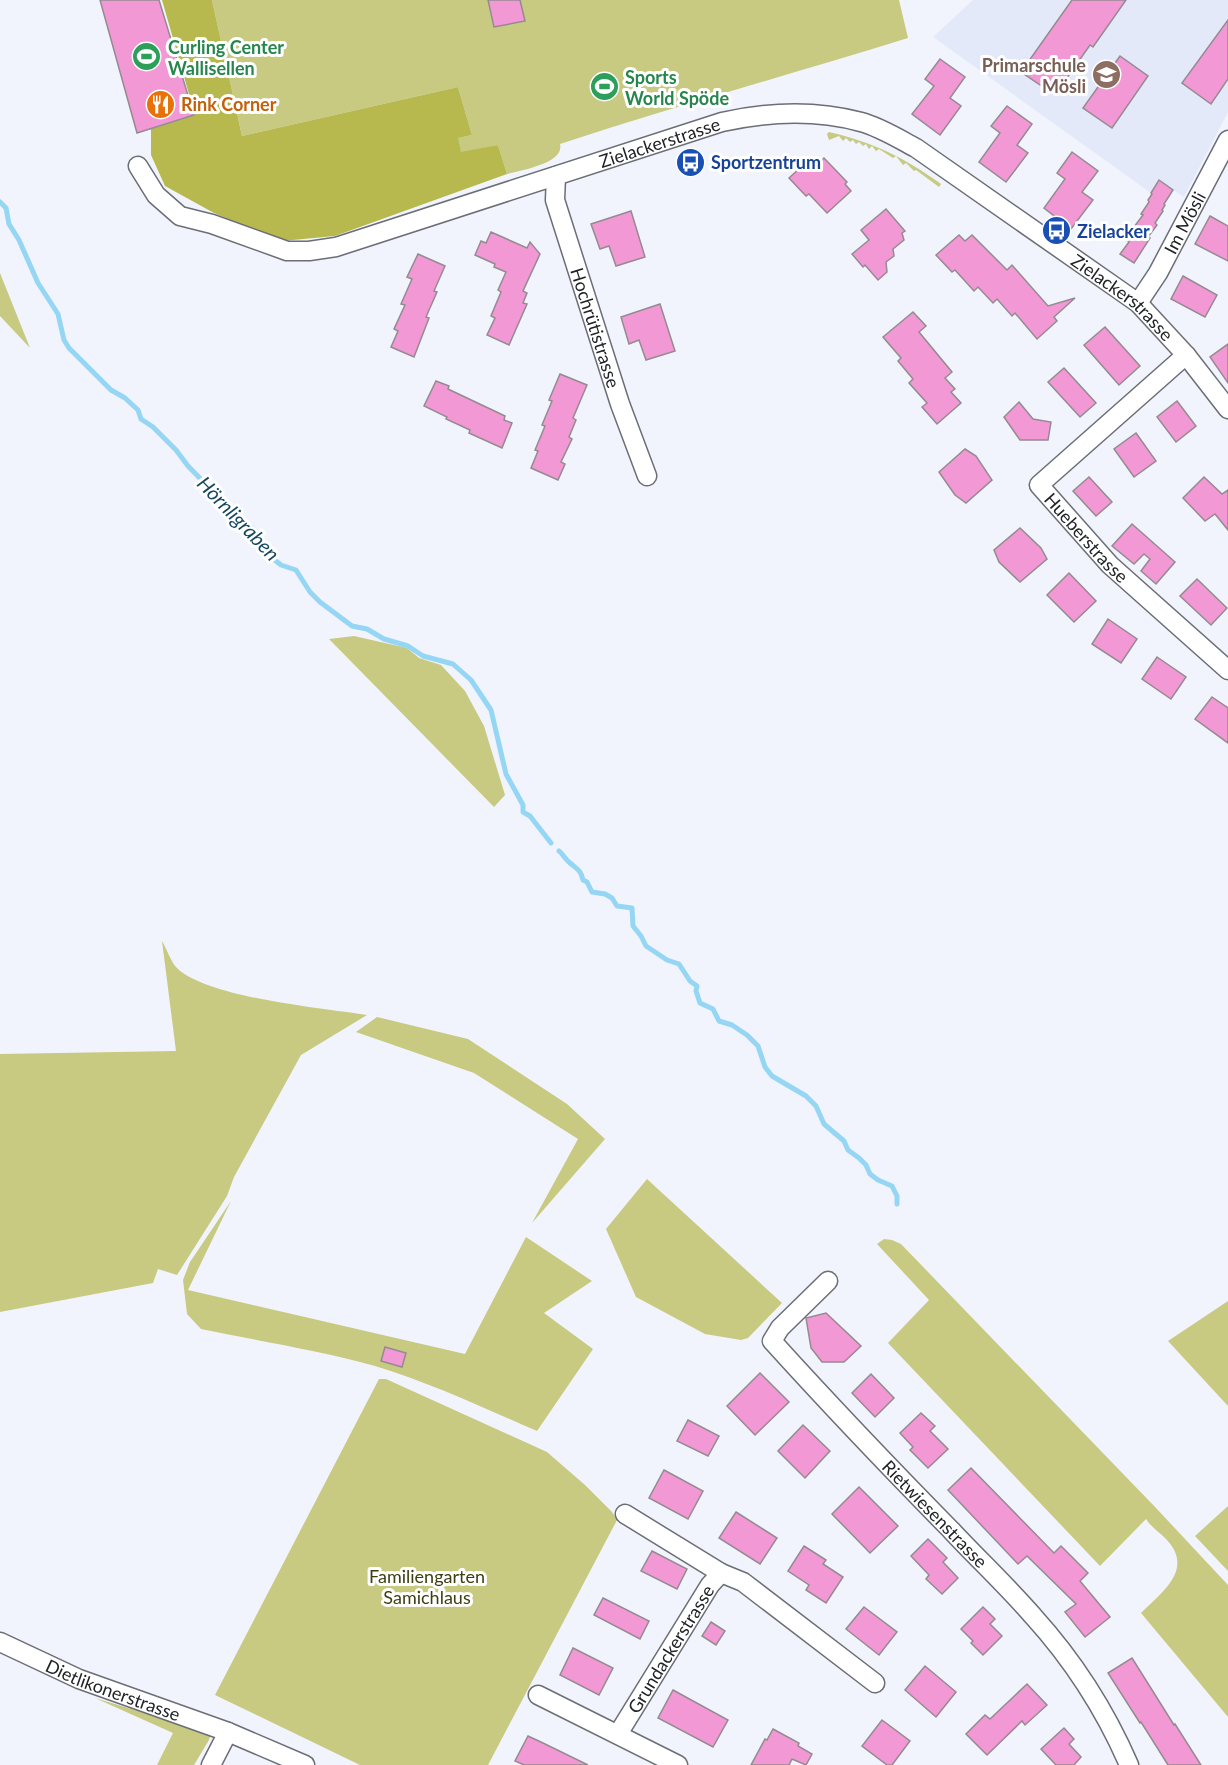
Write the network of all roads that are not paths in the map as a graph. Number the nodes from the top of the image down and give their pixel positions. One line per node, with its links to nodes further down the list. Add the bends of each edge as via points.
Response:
1 (1228, 140): 4 (street, Im Mösli, via 1158,273)
2 (138, 166): 3 (street, Zielackerstrasse, via 156,195 180,216 287,251 336,247)
3 (556, 176): 4 (street, Zielackerstrasse, via 748,116 821,115 862,122 916,148); 7 (street, Hochrütistrasse, via 555,200)
4 (1138, 303): 5 (street, Zielackerstrasse)
5 (1186, 355): 6 (street, Zielackerstrasse); 8 (street, Hueberstrasse, via 1039,485 1110,565)
6 (1228, 409)
7 (647, 476)
8 (1228, 670)
9 (828, 1281): 20 (street, Rietwiesenstrasse, via 780,1328 772,1341 1034,1616 1089,1691)
10 (625, 1514): 11 (street)
11 (721, 1573): 13 (street, Grundackerstrasse, via 743,1582); 16 (street, Grundackerstrasse)
12 (0, 1642): 15 (street, Dietlikonerstrasse, via 79,1679)
13 (875, 1683)
14 (538, 1695): 16 (street)
15 (228, 1732): 17 (street); 18 (street, Dietlikonerstrasse)
16 (618, 1734): 19 (street)
17 (212, 1765)
18 (305, 1765)
19 (678, 1765)
20 (1129, 1765)

